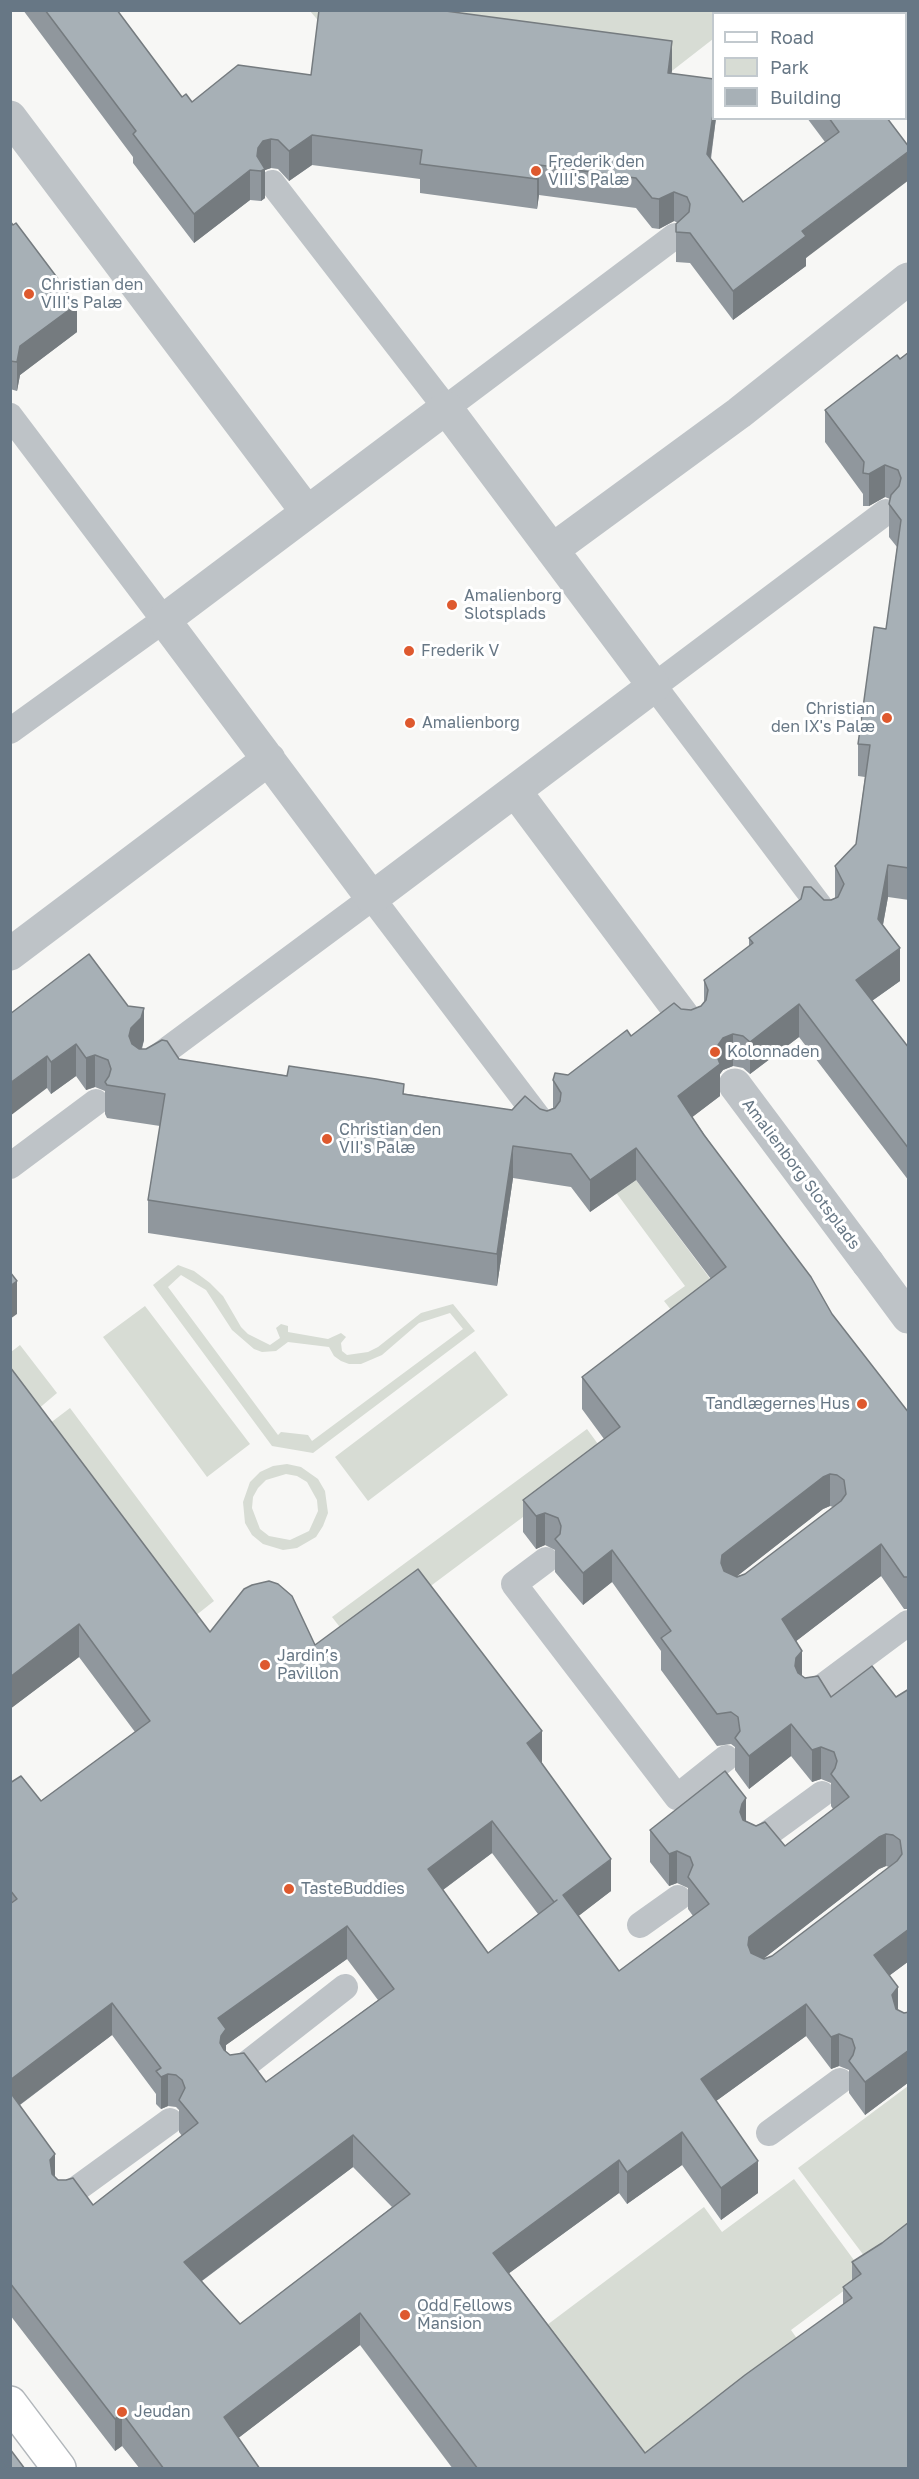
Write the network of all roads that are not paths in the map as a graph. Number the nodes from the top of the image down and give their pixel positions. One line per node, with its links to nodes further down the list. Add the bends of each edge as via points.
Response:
1 (10, 117): 7 (street)
2 (272, 183): 5 (lane)
3 (675, 236): 5 (lane)
4 (909, 279): 9 (street, via 739,412)
5 (446, 408): 7 (street); 9 (street)
6 (10, 416): 10 (lane)
7 (307, 512): 10 (street)
8 (886, 512): 11 (lane)
9 (552, 550): 11 (street)
10 (164, 620): 12 (lane); 13 (street)
11 (654, 686): 14 (street); 16 (lane)
12 (10, 731)
13 (269, 759): 15 (street); 17 (street)
14 (514, 791): 15 (street); 18 (street)
15 (372, 898): 19 (lane); 22 (lane)
16 (829, 918)
17 (10, 954)
18 (689, 1024)
19 (144, 1067)
20 (735, 1085): 24 (street, Amalienborg Slotsplads)
21 (96, 1102): 23 (lane)
22 (546, 1128)
23 (10, 1166)
24 (909, 1317)
25 (546, 1560): 28 (lane, via 514,1584 677,1797)
26 (909, 1623): 27 (lane)
27 (810, 1696)
28 (726, 1758)
29 (822, 1794): 30 (lane)
30 (755, 1843)
31 (678, 1898): 32 (lane)
32 (640, 1925)
33 (345, 1987): 34 (lane)
34 (235, 2073)
35 (840, 2081): 37 (lane)
36 (170, 2121): 38 (lane)
37 (769, 2133)
38 (64, 2198)
39 (10, 2403): 40 (main road)
40 (59, 2469)

